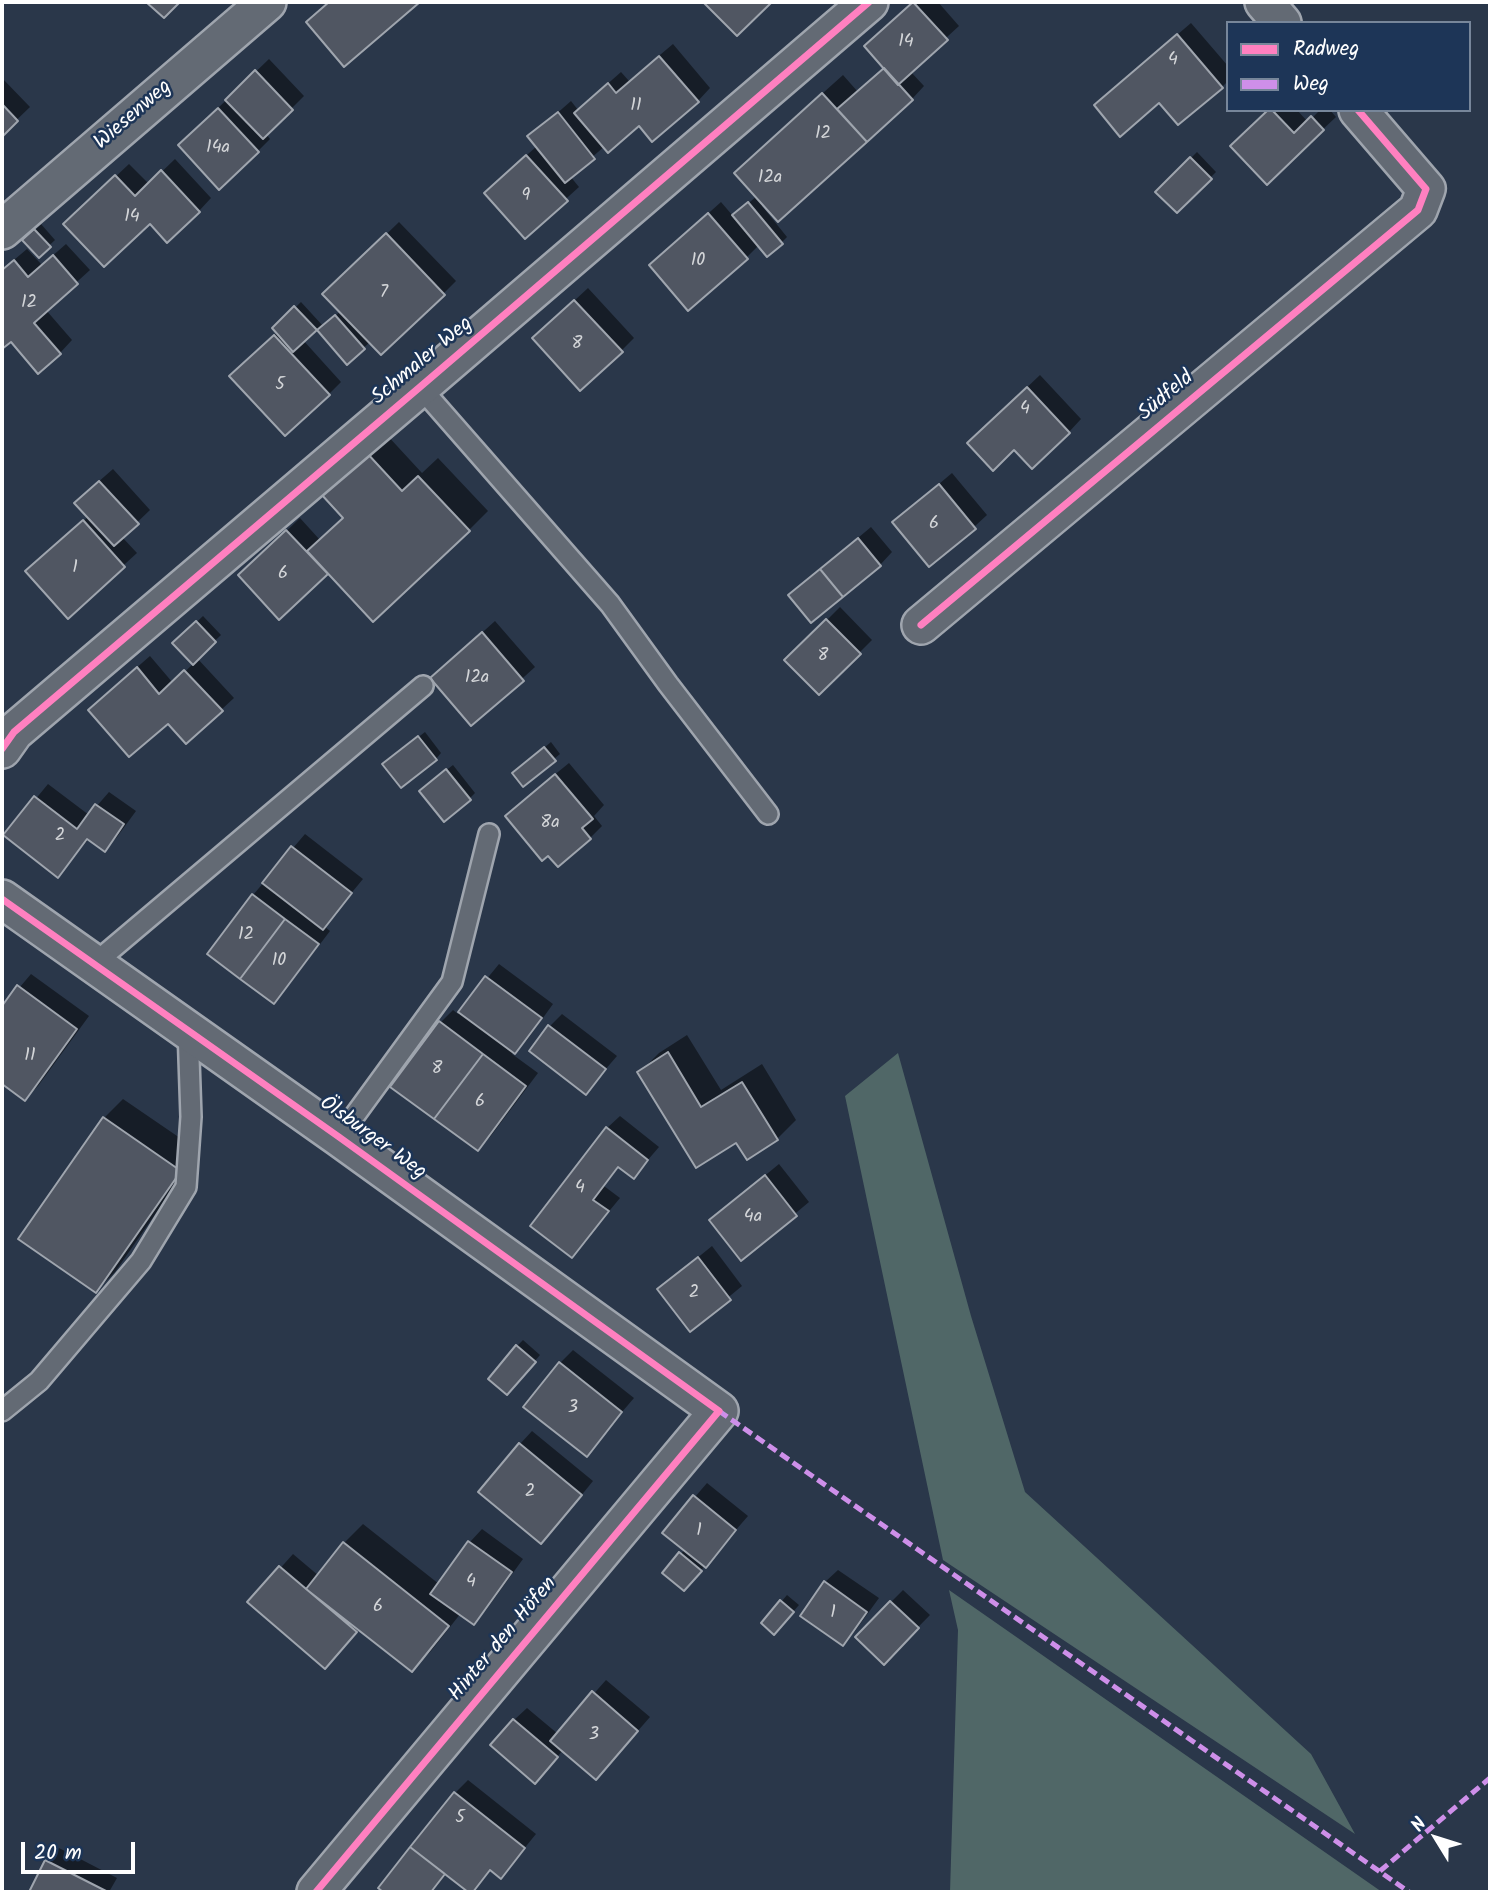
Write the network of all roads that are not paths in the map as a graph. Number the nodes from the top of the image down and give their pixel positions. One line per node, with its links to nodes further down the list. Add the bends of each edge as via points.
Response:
1 (267, 2): 6 (street, Wiesenweg)
2 (869, 2): 7 (street, Schmaler Weg)
3 (1264, 2): 4 (street)
4 (1280, 21)
5 (1360, 112): 8 (street, Südfeld, via 1426,189 1418,210)
6 (2, 230)
7 (420, 387): 10 (street, Schmaler Weg, via 14,732); 11 (lane, via 610,604)
8 (921, 625)
9 (423, 686): 14 (lane)
10 (2, 749)
11 (768, 814)
12 (489, 834): 16 (lane, via 452,982)
13 (2, 899): 14 (street, Ölsburger Weg)
14 (95, 963): 15 (street, Ölsburger Weg)
15 (188, 1029): 16 (street, Ölsburger Weg); 17 (lane, via 191,1117 186,1187 141,1261 39,1381)
16 (339, 1137): 18 (street, Ölsburger Weg)
17 (2, 1411)
18 (719, 1411): 19 (street, Hinter den Höfen)
19 (316, 1892)

